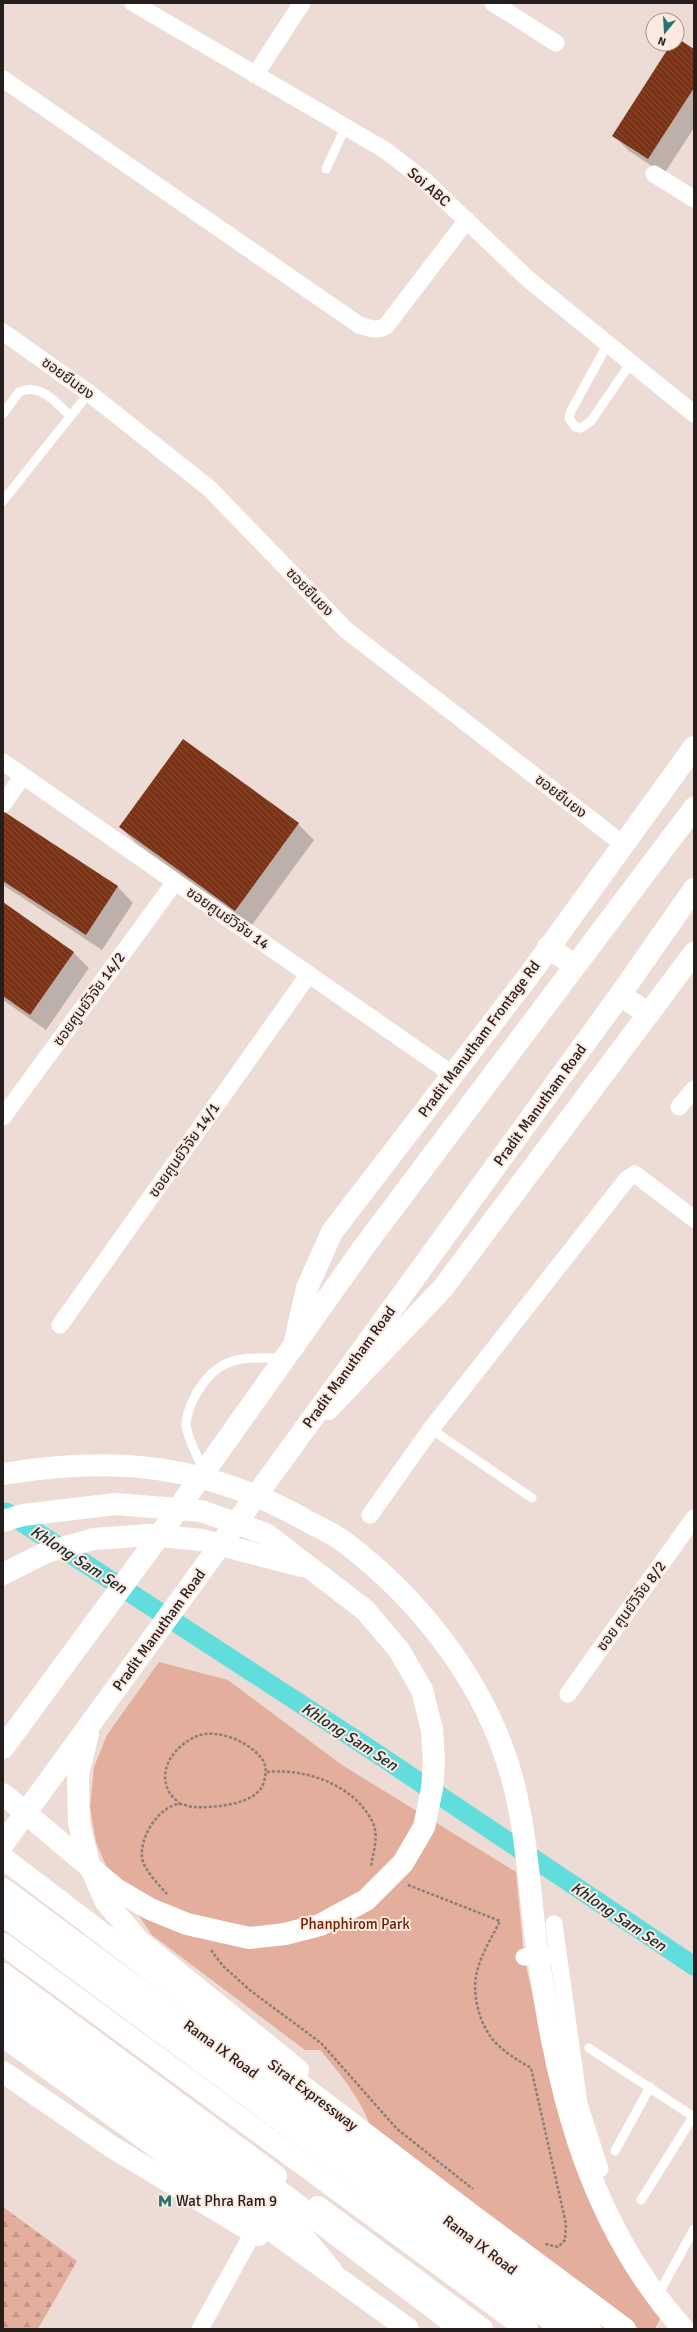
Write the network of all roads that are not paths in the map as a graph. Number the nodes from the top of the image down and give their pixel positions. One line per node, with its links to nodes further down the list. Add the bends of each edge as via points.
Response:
1 (133, 3): 5 (street, Soi ABC)
2 (302, 3): 5 (street)
3 (493, 3): 4 (street)
4 (556, 43)
5 (255, 75): 7 (street, Soi ABC)
6 (3, 79): 11 (street, via 359,324 374,330 386,326)
7 (346, 128): 8 (lane); 11 (street, Soi ABC, via 385,150 425,181)
8 (326, 169)
9 (654, 174): 10 (street)
10 (694, 199)
11 (467, 220): 13 (street, Soi ABC, via 528,279)
12 (3, 332): 15 (street, ซอยยืนยง)
13 (607, 345): 14 (street, Soi ABC); 14 (lane, via 571,411 569,418 576,427 581,428 590,422)
14 (630, 364): 17 (street, Soi ABC)
15 (89, 393): 18 (lane); 25 (street, ซอยยืนยง, via 210,489 346,630)
16 (3, 414): 18 (lane, via 19,392 32,389 46,394)
17 (694, 414)
18 (70, 416): 19 (lane)
19 (3, 501)
20 (694, 747): 25 (main road, Pradit Manutham Frontage Rd)
21 (3, 762): 22 (street, ซอยศูนย์วิจัย 14)
22 (23, 776): 23 (street); 26 (street, ซอยศูนย์วิจัย 14)
23 (3, 804)
24 (694, 808): 30 (main road)
25 (624, 845): 28 (main road, Pradit Manutham Frontage Rd)
26 (175, 882): 31 (street, ซอยศูนย์วิจัย 14); 37 (street, ซอยศูนย์วิจัย 14/2)
27 (694, 890): 32 (main road, Pradit Manutham Road)
28 (548, 947): 30 (main road); 34 (main road, Pradit Manutham Frontage Rd)
29 (694, 953): 33 (main road)
30 (575, 966): 40 (main road, via 366,1244)
31 (309, 974): 34 (street, ซอยศูนย์วิจัย 14); 39 (street, ซอยศูนย์วิจัย 14/1)
32 (620, 995): 33 (main road); 42 (main road, Pradit Manutham Road)
33 (649, 1014): 42 (main road, via 443,1288)
34 (452, 1074): 40 (main road, Pradit Manutham Frontage Rd, via 332,1232 307,1288)
35 (694, 1089): 36 (street)
36 (679, 1107)
37 (3, 1117)
38 (694, 1219): 41 (street, via 635,1174 631,1175)
39 (60, 1325)
40 (289, 1352): 43 (main road); 43 (lane, via 244,1357 223,1363 202,1383 190,1405 186,1425)
41 (431, 1429): 45 (lane); 46 (street)
42 (291, 1447): 52 (main road, Pradit Manutham Road)
43 (204, 1472): 53 (main road)
44 (3, 1474): 91 (main road, via 99,1464 157,1468 211,1478 275,1502 346,1542 408,1598 449,1648 487,1709 506,1758 520,1813 540,1972 552,2048 567,2111 613,2227 640,2272)
45 (532, 1498)
46 (370, 1515)
47 (694, 1518): 51 (street, ซอย ศูนย์วิจัย 8/2)
48 (3, 1521): 49 (main road, via 23,1515 116,1504 201,1511 266,1534)
49 (314, 1570): 50 (main road, via 202,1540 149,1535 94,1539 47,1552); 54 (main road, via 365,1610 399,1650 422,1690 432,1730 432,1789 424,1826 403,1863 366,1900 320,1925 284,1934 249,1938 187,1924 150,1909 116,1889)
50 (3, 1574)
51 (568, 1694)
52 (91, 1724): 55 (main road, Pradit Manutham Road); 75 (main road, via 78,1775 79,1823 89,1864 106,1902 139,1941 291,2064 318,2090 328,2111)
53 (3, 1748)
54 (3, 1794)
55 (3, 1844)
56 (3, 1858): 90 (main road, Sirat Expressway)
57 (3, 1889): 67 (main road, Rama IX Road)
58 (3, 1915): 88 (main road, Rama IX Road)
59 (554, 1924): 61 (street)
60 (3, 1944): 87 (main road)
61 (557, 1956): 62 (street); 81 (street, via 579,2104 593,2152 634,2250)
62 (524, 1957)
63 (3, 1974): 71 (main road)
64 (3, 1992): 85 (main road, via 284,2195)
65 (3, 2012): 72 (main road)
66 (3, 2036): 80 (main road)
67 (208, 2039): 71 (main road, via 184,2043 170,2054 164,2068); 75 (main road, Rama IX Road)
68 (589, 2048): 70 (lane)
69 (3, 2072): 80 (main road, via 168,2182)
70 (650, 2088): 73 (lane); 76 (lane)
71 (165, 2094): 74 (main road)
72 (143, 2113): 74 (main road); 78 (main road)
73 (694, 2117): 77 (lane)
74 (198, 2118): 86 (main road)
75 (332, 2132): 89 (main road, Rama IX Road)
76 (615, 2151)
77 (641, 2200)
78 (269, 2204): 82 (street); 83 (main road, via 317,2251 359,2303)
79 (694, 2229): 81 (lane)
80 (338, 2278): 84 (main road)
81 (658, 2295): 92 (street)
82 (200, 2329)
83 (394, 2329)
84 (408, 2329)
85 (461, 2329)
86 (482, 2329)
87 (527, 2329)
88 (563, 2329)
89 (590, 2329)
90 (625, 2329)
91 (683, 2329)
92 (688, 2329)

